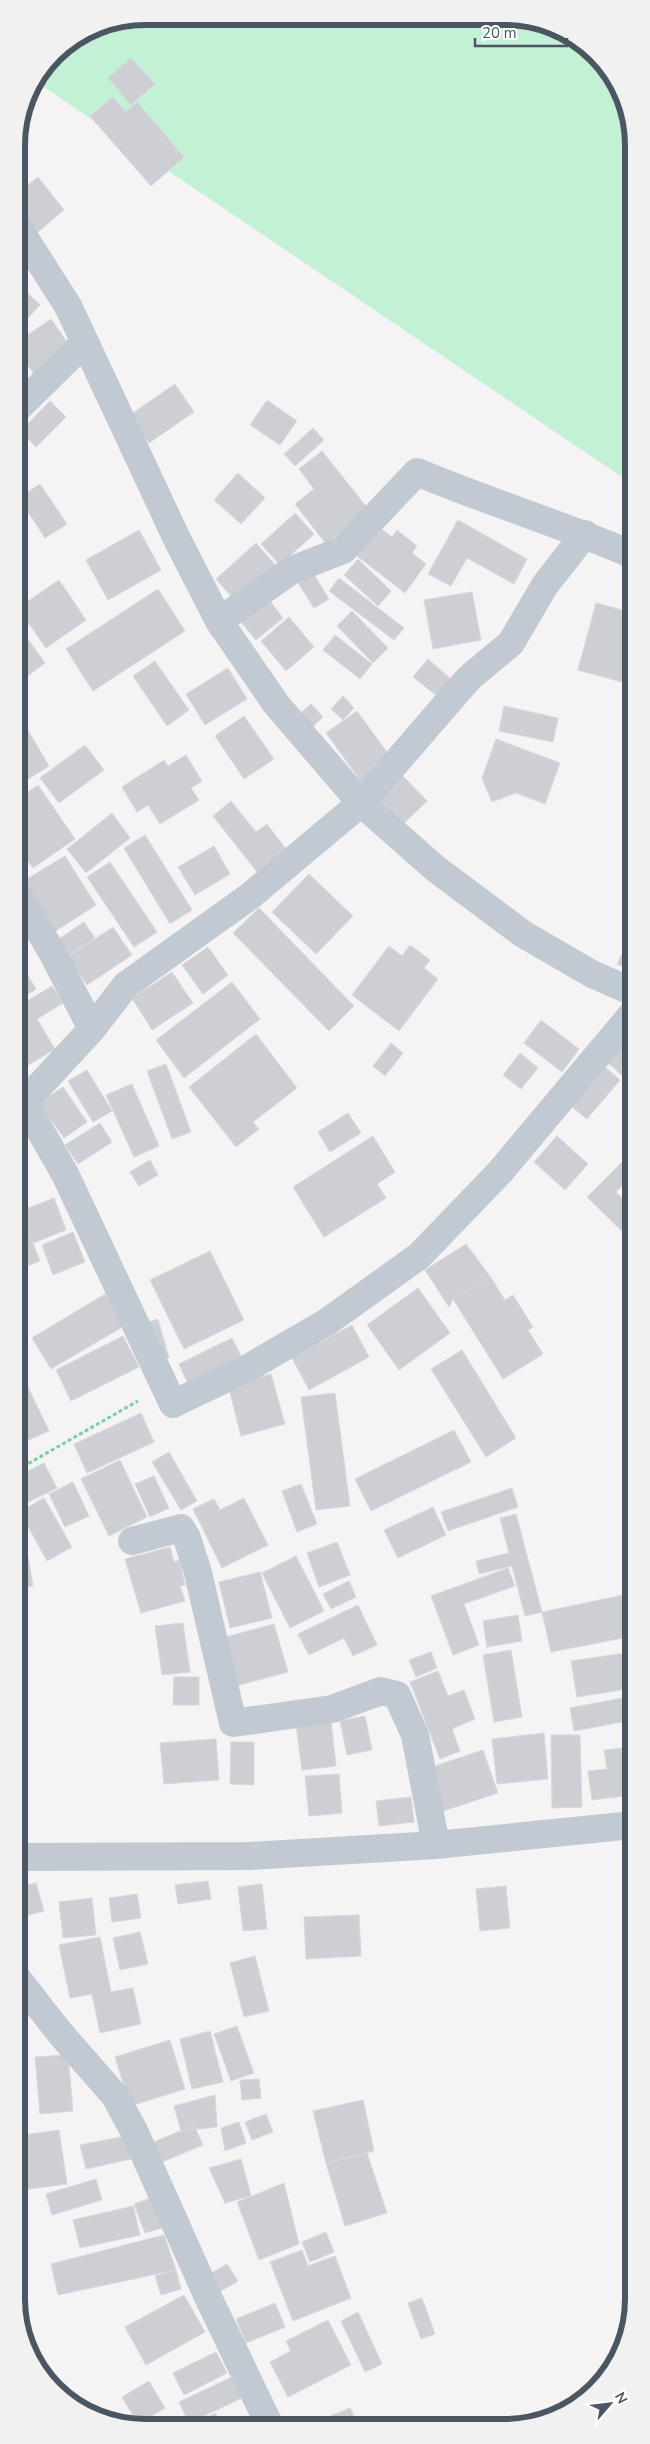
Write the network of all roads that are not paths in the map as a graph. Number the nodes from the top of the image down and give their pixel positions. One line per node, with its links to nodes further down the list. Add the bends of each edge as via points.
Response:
1 (25, 240): 2 (street, via 68,306)
2 (85, 342): 3 (street); 6 (street, via 177,539)
3 (25, 401)
4 (585, 534): 5 (street); 6 (street, via 417,472 343,550 292,570); 7 (street, via 545,585 511,643 469,678)
5 (625, 551)
6 (220, 621): 7 (street, via 276,704)
7 (360, 803): 9 (street, via 436,869 523,934 592,974); 11 (street, via 250,896 126,985)
8 (25, 906): 11 (street)
9 (625, 988)
10 (625, 1023): 13 (street, via 500,1172 419,1256 327,1322 221,1382 173,1404 65,1174)
11 (92, 1029): 12 (street)
12 (25, 1101)
13 (25, 1114)
14 (132, 1541): 16 (street, via 181,1528 187,1538 233,1723 332,1709 381,1691 397,1695 415,1735)
15 (625, 1826): 16 (street)
16 (436, 1845): 17 (street, via 248,1856)
17 (25, 1857)
18 (25, 1988): 19 (street, via 114,2096 134,2131)
19 (267, 2419)

